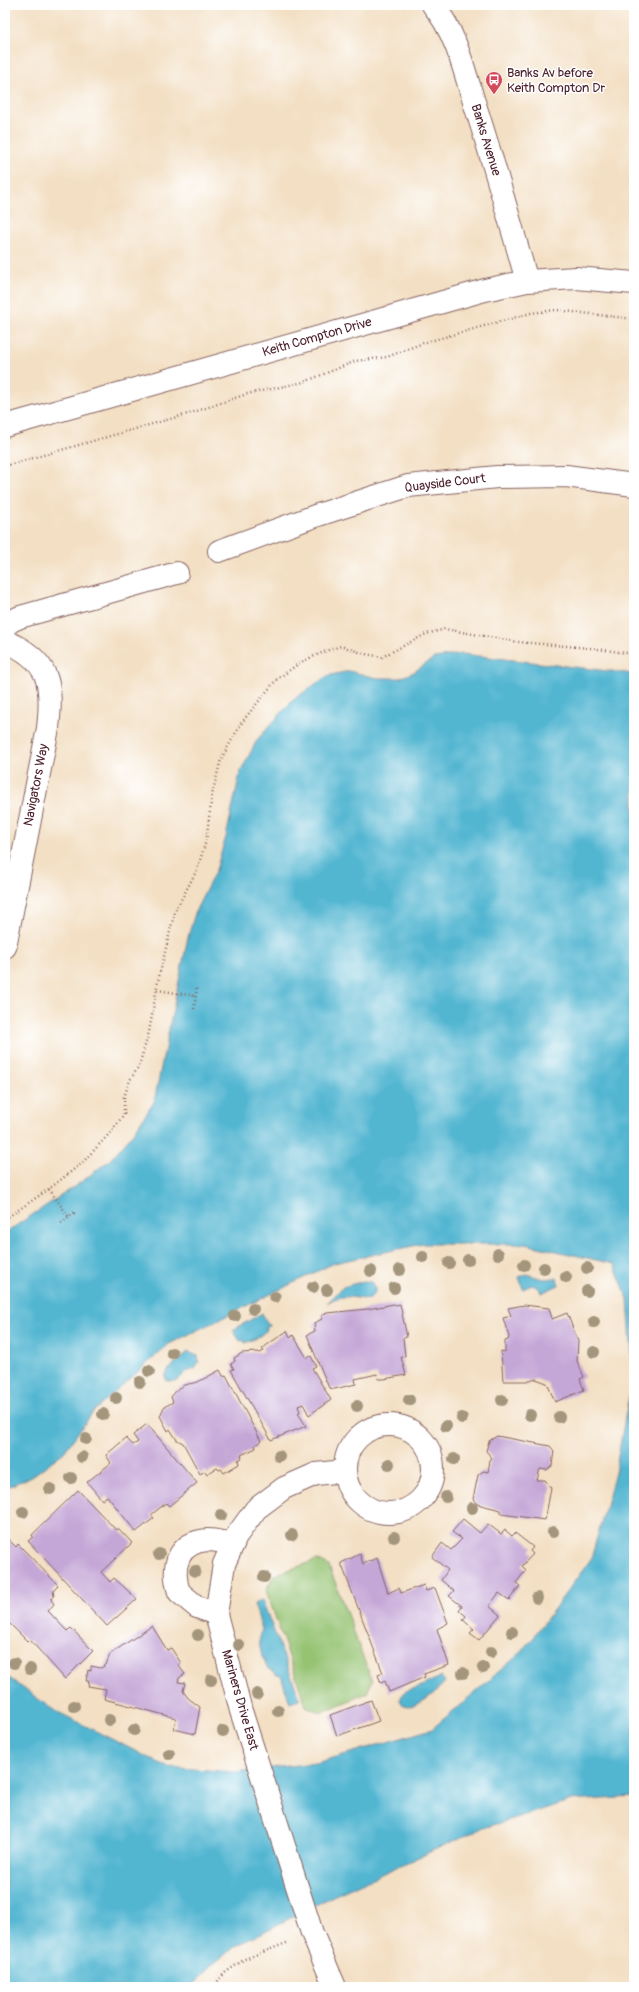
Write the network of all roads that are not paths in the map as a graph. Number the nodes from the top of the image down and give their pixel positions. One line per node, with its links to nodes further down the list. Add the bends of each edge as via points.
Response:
1 (433, 5): 2 (street, Banks Avenue, via 455,40)
2 (527, 281): 3 (street, Keith Compton Drive, via 576,278); 4 (street, Keith Compton Drive, via 478,292)
3 (634, 283)
4 (5, 426)
5 (634, 485): 6 (street, Quayside Court, via 566,476 497,477 408,486)
6 (219, 551)
7 (177, 573): 8 (street, via 20,617)
8 (5, 626)
9 (5, 641): 10 (street, Navigators Way, via 28,654 38,664 48,680 51,700 48,728)
10 (5, 947)
11 (344, 1471): 11 (street, via 354,1498 379,1513 394,1513 408,1509 420,1501 429,1489 433,1475 433,1460 418,1435 406,1428 384,1425 363,1433 353,1443 346,1456); 12 (street, Mariners Drive East, via 316,1474 284,1488 256,1508)
12 (233, 1544): 13 (street, Mariners Drive East, via 224,1564); 13 (street, via 209,1540 193,1544 184,1550 175,1570 177,1587 182,1596 197,1607)
13 (216, 1614): 14 (street, Mariners Drive East, via 242,1711 312,1933)
14 (335, 1987)

